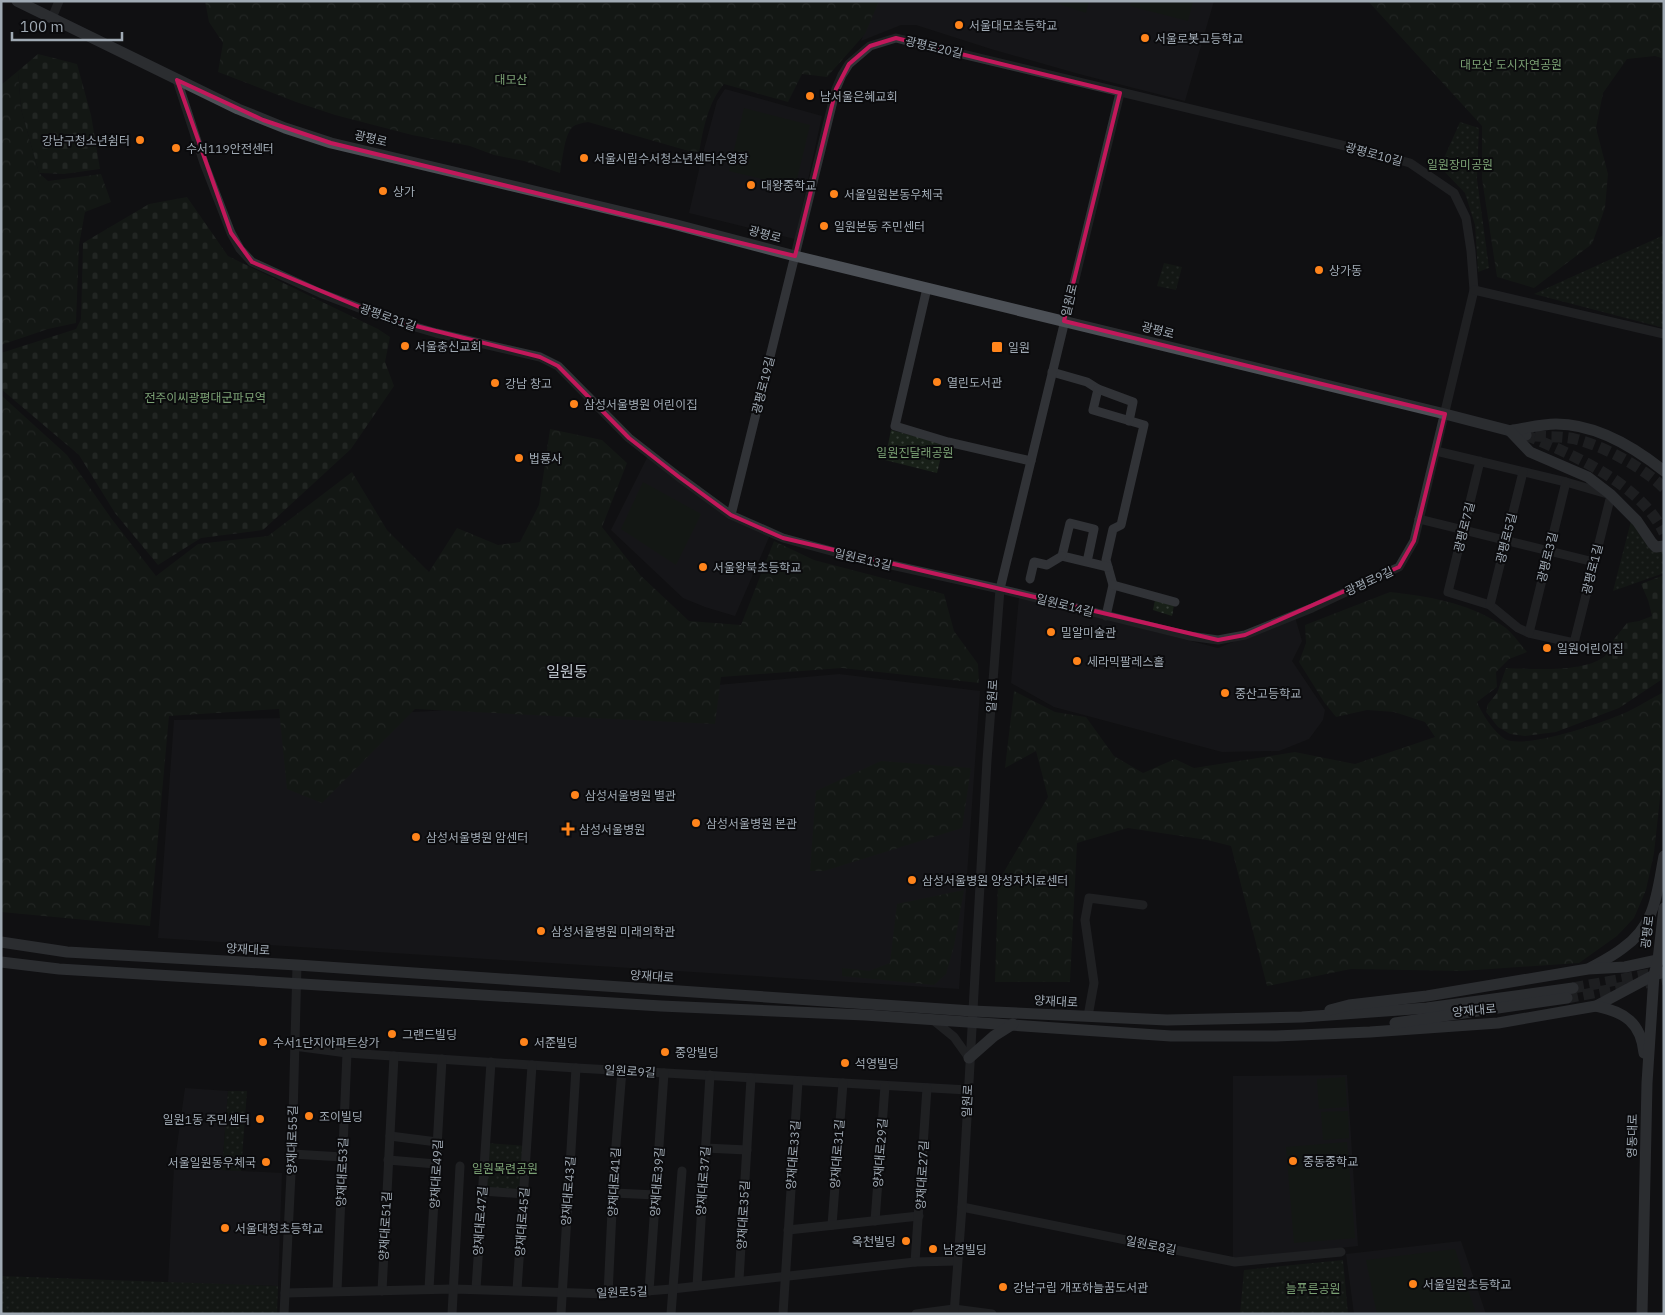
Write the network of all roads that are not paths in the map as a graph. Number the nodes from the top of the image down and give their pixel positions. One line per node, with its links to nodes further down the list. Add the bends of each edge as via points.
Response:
1 (17, 1): 3 (main road, 광평로)
2 (59, 1): 3 (street)
3 (52, 18): 4 (main road, 광평로)
4 (177, 80): 7 (main road, 광평로, via 263,120 332,143); 24 (street, 광평로31길, via 231,233 252,262 388,319 540,357 558,366 630,438)
5 (1120, 93): 6 (street, 광평로20길); 7 (street, 광평로20길, via 896,38 870,46 849,64 836,89); 10 (street, 일원로)
6 (1190, 110): 9 (street, 광평로10길, via 1410,163 1454,194 1466,218)
7 (795, 256): 8 (main road, 광평로); 24 (street, 광평로19길)
8 (927, 288): 10 (main road, 광평로); 19 (street, via 895,426)
9 (1474, 290): 11 (street); 14 (street, 광평로10길)
10 (1064, 321): 12 (street, 일원로); 14 (main road, 광평로)
11 (1664, 334)
12 (1052, 372): 13 (street, via 1087,382); 19 (street, 일원로)
13 (1098, 389): 15 (street, via 1133,402); 15 (street, via 1093,410)
14 (1445, 414): 16 (main road, 광평로); 18 (street, 광평로9길)
15 (1129, 421): 33 (street, via 1144,425 1121,525 1114,529 1106,560)
16 (1509, 430): 17 (main road, 광평로); 21 (main road, via 1556,424 1582,428 1632,448); 28 (main road, via 1530,452 1588,478 1610,494 1637,521 1652,544)
17 (1526, 435)
18 (1436, 451): 20 (street); 25 (street, 광평로9길)
19 (1030, 461): 36 (street, 일원로)
20 (1480, 461): 22 (street); 26 (street, 광평로7길)
21 (1664, 470)
22 (1523, 472): 23 (street); 27 (street, 광평로5길)
23 (1566, 482): 29 (street, 광평로3길); 32 (street, 광평로1길, via 1611,495)
24 (731, 515): 36 (street, 일원로13길, via 783,538)
25 (1419, 519): 26 (street); 41 (street, 광평로9길, via 1414,541 1399,567 1312,608 1244,635)
26 (1463, 529): 27 (street); 38 (street, 광평로7길, via 1448,592)
27 (1506, 540): 29 (street); 38 (street, 광평로5길)
28 (1664, 546)
29 (1548, 551): 32 (street); 40 (street, 광평로3길)
30 (1062, 556): 31 (street); 31 (street, via 1070,523 1094,529); 34 (street, via 1047,565 1034,562)
31 (1087, 562): 33 (street)
32 (1594, 562): 40 (street, 광평로1길, via 1574,643)
33 (1108, 566): 35 (street)
34 (1030, 580)
35 (1113, 585): 37 (street); 39 (street)
36 (1000, 589): 39 (street, 일원로14길); 53 (street, 일원로)
37 (1175, 602)
38 (1490, 605): 40 (street)
39 (1106, 616): 41 (street, 일원로14길)
40 (1529, 633)
41 (1218, 640)
42 (1664, 856): 49 (main road, via 1655,904 1643,929 1624,948)
43 (1143, 905): 54 (street, via 1089,898 1085,920 1094,983)
44 (1664, 908): 46 (main road, 광평로)
45 (1, 942): 48 (main road, 양재대로, via 67,952)
46 (1661, 959): 49 (main road, 양재대로, via 1625,967); 50 (main road, 영동대로)
47 (1, 962): 51 (main road, 양재대로, via 59,969)
48 (297, 965): 51 (street, 양재대로55길); 53 (main road, 양재대로)
49 (1588, 969): 55 (main road, 양재대로, via 1427,996 1349,1005)
50 (1659, 973): 52 (main road, 양재대로); 73 (main road, 영동대로)
51 (296, 983): 56 (main road, 양재대로); 59 (street, 양재대로55길)
52 (1596, 1006): 58 (main road, 양재대로, via 1498,1022); 73 (main road, via 1622,1015 1638,1030 1642,1038)
53 (972, 1016): 54 (main road, 양재대로); 56 (main road, 양재대로); 57 (main road, 양재대로); 62 (street, 일원로)
54 (1088, 1016): 55 (main road, 양재대로, via 1167,1020)
55 (1302, 1017): 58 (main road, 양재대로, via 1570,993 1422,1020)
56 (932, 1019): 62 (street, via 954,1037)
57 (1014, 1024): 58 (main road, 양재대로, via 1171,1036); 62 (main road, via 994,1036)
58 (1276, 1036)
59 (294, 1046): 60 (street, 일원로9길); 81 (street, 양재대로55길)
60 (347, 1053): 61 (street, 일원로9길); 82 (street, 양재대로53길)
61 (394, 1056): 63 (street, 일원로9길); 77 (street, 양재대로51길)
62 (970, 1058): 76 (street, 일원로)
63 (442, 1059): 64 (street, 일원로9길); 78 (street, 양재대로49길)
64 (490, 1062): 65 (street, 일원로9길); 87 (street, 양재대로47길)
65 (532, 1065): 66 (street, 일원로9길); 89 (street, 양재대로45길)
66 (576, 1068): 67 (street, 일원로9길); 110 (street, 양재대로43길)
67 (622, 1070): 68 (street, 일원로9길); 88 (street, 양재대로41길)
68 (664, 1073): 69 (street, 일원로9길); 90 (street, 양재대로39길)
69 (710, 1076): 70 (street, 일원로9길); 79 (street, 양재대로37길)
70 (752, 1078): 71 (street, 일원로9길); 80 (street, 양재대로35길)
71 (798, 1080): 72 (street, 일원로9길); 95 (street, 양재대로33길)
72 (842, 1083): 74 (street, 일원로9길); 94 (street, 양재대로31길)
73 (1647, 1083): 121 (main road, 영동대로)
74 (885, 1086): 75 (street, 일원로9길); 93 (street, 양재대로29길)
75 (927, 1088): 76 (street, 일원로9길); 92 (street, 양재대로27길)
76 (968, 1090): 91 (street, 일원로)
77 (390, 1136): 78 (street); 83 (street, 양재대로51길)
78 (437, 1142): 84 (street, 양재대로49길)
79 (705, 1148): 80 (street); 101 (street, 양재대로37길)
80 (747, 1150): 100 (street, 양재대로35길)
81 (292, 1154): 82 (street); 111 (street, 양재대로55길)
82 (343, 1157): 107 (street, 양재대로53길)
83 (388, 1160): 84 (street); 108 (street, 양재대로51길)
84 (436, 1164): 102 (street, 양재대로49길)
85 (460, 1166): 103 (street)
86 (682, 1171): 105 (street)
87 (482, 1191): 89 (street); 104 (street, 양재대로47길)
88 (614, 1193): 90 (street); 112 (street, 양재대로41길)
89 (524, 1194): 106 (street, 양재대로45길)
90 (656, 1195): 109 (street, 양재대로39길)
91 (962, 1207): 96 (street, 일원로8길, via 1235,1262); 97 (street, 일원로)
92 (920, 1216): 93 (street); 98 (street, 양재대로27길)
93 (875, 1221): 94 (street)
94 (832, 1225): 95 (street)
95 (788, 1230): 99 (street, 양재대로33길)
96 (1341, 1252)
97 (957, 1261): 98 (street, 일원로5길); 113 (street, 일원로)
98 (915, 1262): 99 (street, 일원로5길)
99 (786, 1275): 100 (street, 일원로5길); 118 (street, 양재대로33길)
100 (739, 1280): 101 (street, 일원로5길)
101 (697, 1286): 105 (street, 일원로5길)
102 (429, 1289): 103 (street, 일원로5길); 108 (street, 일원로5길)
103 (454, 1289): 104 (street, 일원로5길); 115 (street)
104 (476, 1289): 106 (street, 일원로5길)
105 (672, 1289): 109 (street, 일원로5길); 117 (street)
106 (517, 1290): 110 (street, 일원로5길)
107 (337, 1291): 108 (street, 일원로5길); 111 (street, 일원로5길)
108 (382, 1291)
109 (649, 1291): 112 (street, 일원로5길)
110 (562, 1292): 112 (street, 일원로5길); 116 (street, 양재대로43길)
111 (286, 1293): 114 (street, 양재대로55길)
112 (608, 1294)
113 (954, 1312): 119 (street); 120 (street)
114 (284, 1314)
115 (452, 1314)
116 (561, 1314)
117 (671, 1314)
118 (783, 1314)
119 (916, 1314)
120 (992, 1314)
121 (1642, 1314)

